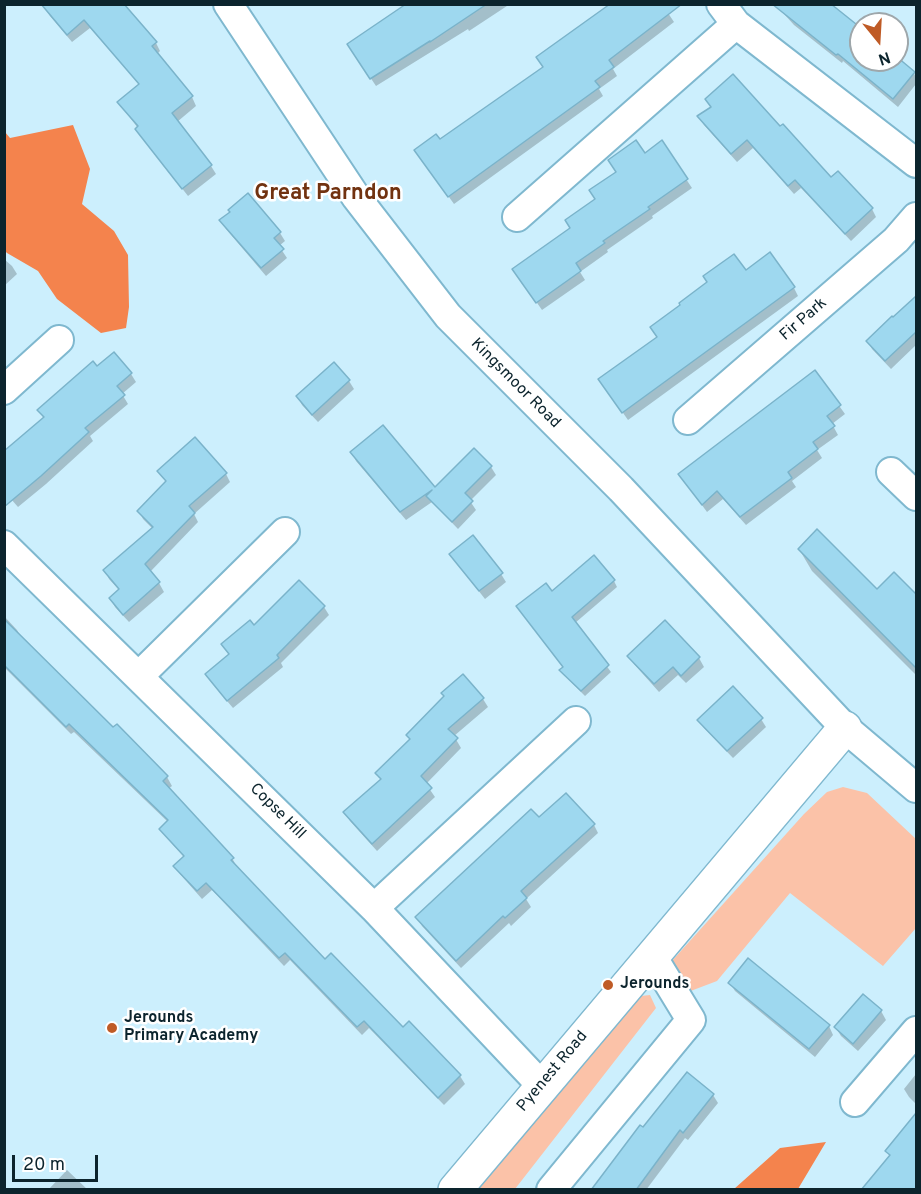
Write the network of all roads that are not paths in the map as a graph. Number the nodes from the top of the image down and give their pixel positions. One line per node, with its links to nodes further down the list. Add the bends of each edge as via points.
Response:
1 (228, 4): 15 (street, Kingsmoor Road, via 356,197 448,316 621,489)
2 (728, 14): 3 (street); 4 (street)
3 (916, 163)
4 (517, 217)
5 (916, 217): 8 (street, Fir Park, via 896,240)
6 (59, 340): 7 (street)
7 (4, 390)
8 (688, 420)
9 (891, 472): 10 (street)
10 (916, 496)
11 (285, 532): 13 (street)
12 (4, 545): 13 (street, Copse Hill)
13 (139, 676): 17 (street, Copse Hill)
14 (576, 721): 17 (street)
15 (845, 728): 16 (street, Kingsmoor Road); 18 (street, Pyenest Road)
16 (916, 788)
17 (374, 908): 20 (street, Copse Hill)
18 (652, 956): 20 (street, Pyenest Road); 23 (street, via 691,1020)
19 (916, 1031): 21 (street)
20 (542, 1086): 22 (street, Pyenest Road)
21 (855, 1102)
22 (455, 1190)
23 (551, 1190)

